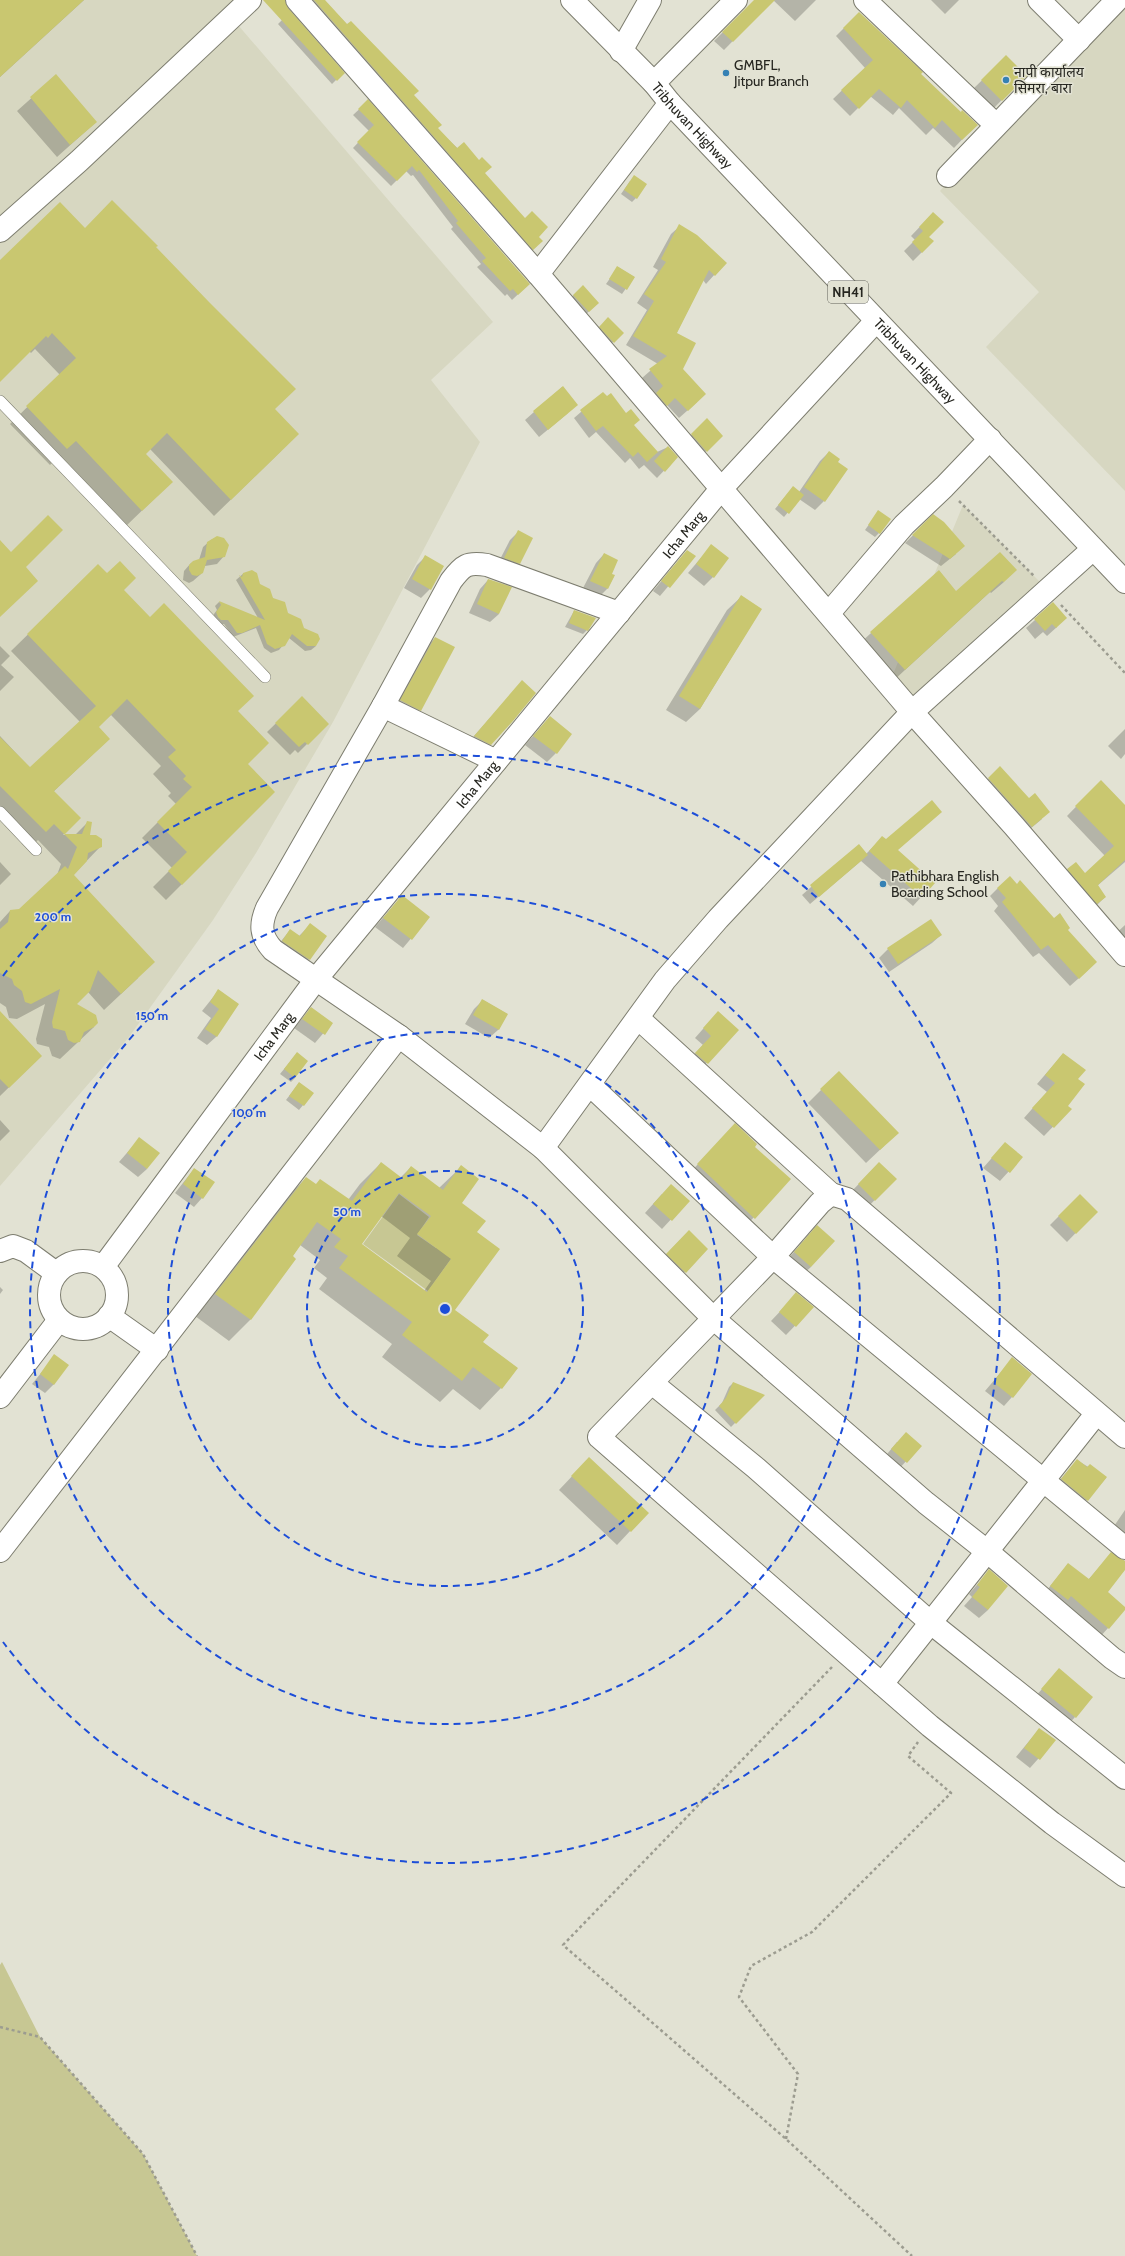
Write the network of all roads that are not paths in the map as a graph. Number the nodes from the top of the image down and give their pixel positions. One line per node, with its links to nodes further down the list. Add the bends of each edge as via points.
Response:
1 (250, 0): 15 (main road, via 80,161)
2 (297, 0): 16 (main road)
3 (572, 0): 10 (main road, Tribhuvan Highway / NH41)
4 (650, 0): 10 (main road)
5 (736, 0): 11 (main road)
6 (864, 0): 13 (main road)
7 (1039, 0): 9 (main road)
8 (1117, 0): 9 (main road)
9 (1079, 40): 13 (main road)
10 (621, 51): 11 (main road, Tribhuvan Highway / NH41)
11 (654, 83): 12 (main road, Tribhuvan Highway / NH41)
12 (670, 103): 16 (main road); 17 (main road, Tribhuvan Highway / NH41)
13 (996, 125): 14 (main road)
14 (948, 176)
15 (0, 231)
16 (538, 274): 20 (main road)
17 (876, 321): 19 (main road, Tribhuvan Highway / NH41); 20 (main road, Icha Marg)
18 (0, 401): 25 (lane)
19 (990, 439): 21 (main road, Tribhuvan Highway / NH41); 24 (main road, via 904,524)
20 (722, 490): 23 (main road, Icha Marg); 24 (main road)
21 (1093, 549): 22 (main road, Tribhuvan Highway / NH41); 27 (main road)
22 (1125, 582)
23 (619, 613): 26 (main road, via 487,565 472,563 460,569 451,581); 28 (main road, Icha Marg)
24 (829, 613): 27 (main road)
25 (265, 677)
26 (383, 706): 28 (main road); 32 (main road, via 262,920 262,932 273,950)
27 (912, 712): 31 (main road); 33 (main road, via 718,919 665,980)
28 (496, 761): 32 (main road, Icha Marg)
29 (0, 812): 30 (lane)
30 (36, 850)
31 (1125, 955)
32 (317, 978): 34 (main road); 40 (main road, Icha Marg)
33 (638, 1018): 35 (main road); 37 (main road)
34 (399, 1036): 36 (main road); 45 (main road)
35 (590, 1085): 36 (main road); 39 (main road)
36 (543, 1148): 43 (main road)
37 (831, 1194): 39 (main road); 48 (main road, via 847,1199)
38 (0, 1251): 41 (main road, via 13,1246 26,1251)
39 (773, 1257): 43 (main road); 50 (main road)
40 (103, 1267): 41 (main road, via 91,1261 78,1261 66,1265); 42 (main road, via 115,1284 116,1301)
41 (56, 1273): 44 (main road, via 50,1284 48,1296 51,1309)
42 (109, 1316): 44 (main road, via 101,1324 79,1329); 45 (main road)
43 (713, 1318): 46 (main road); 53 (main road, via 926,1503)
44 (59, 1320): 47 (main road)
45 (157, 1350): 52 (main road)
46 (652, 1383): 54 (main road, via 756,1468); 56 (main road, via 599,1437)
47 (0, 1397)
48 (1096, 1414): 49 (main road); 50 (main road)
49 (1125, 1437)
50 (1043, 1482): 51 (main road); 53 (main road)
51 (1125, 1548)
52 (0, 1551)
53 (988, 1552): 54 (main road); 55 (main road)
54 (931, 1623): 56 (main road); 57 (main road)
55 (1125, 1667)
56 (882, 1684): 58 (main road, via 930,1726)
57 (1125, 1778)
58 (1125, 1876)

